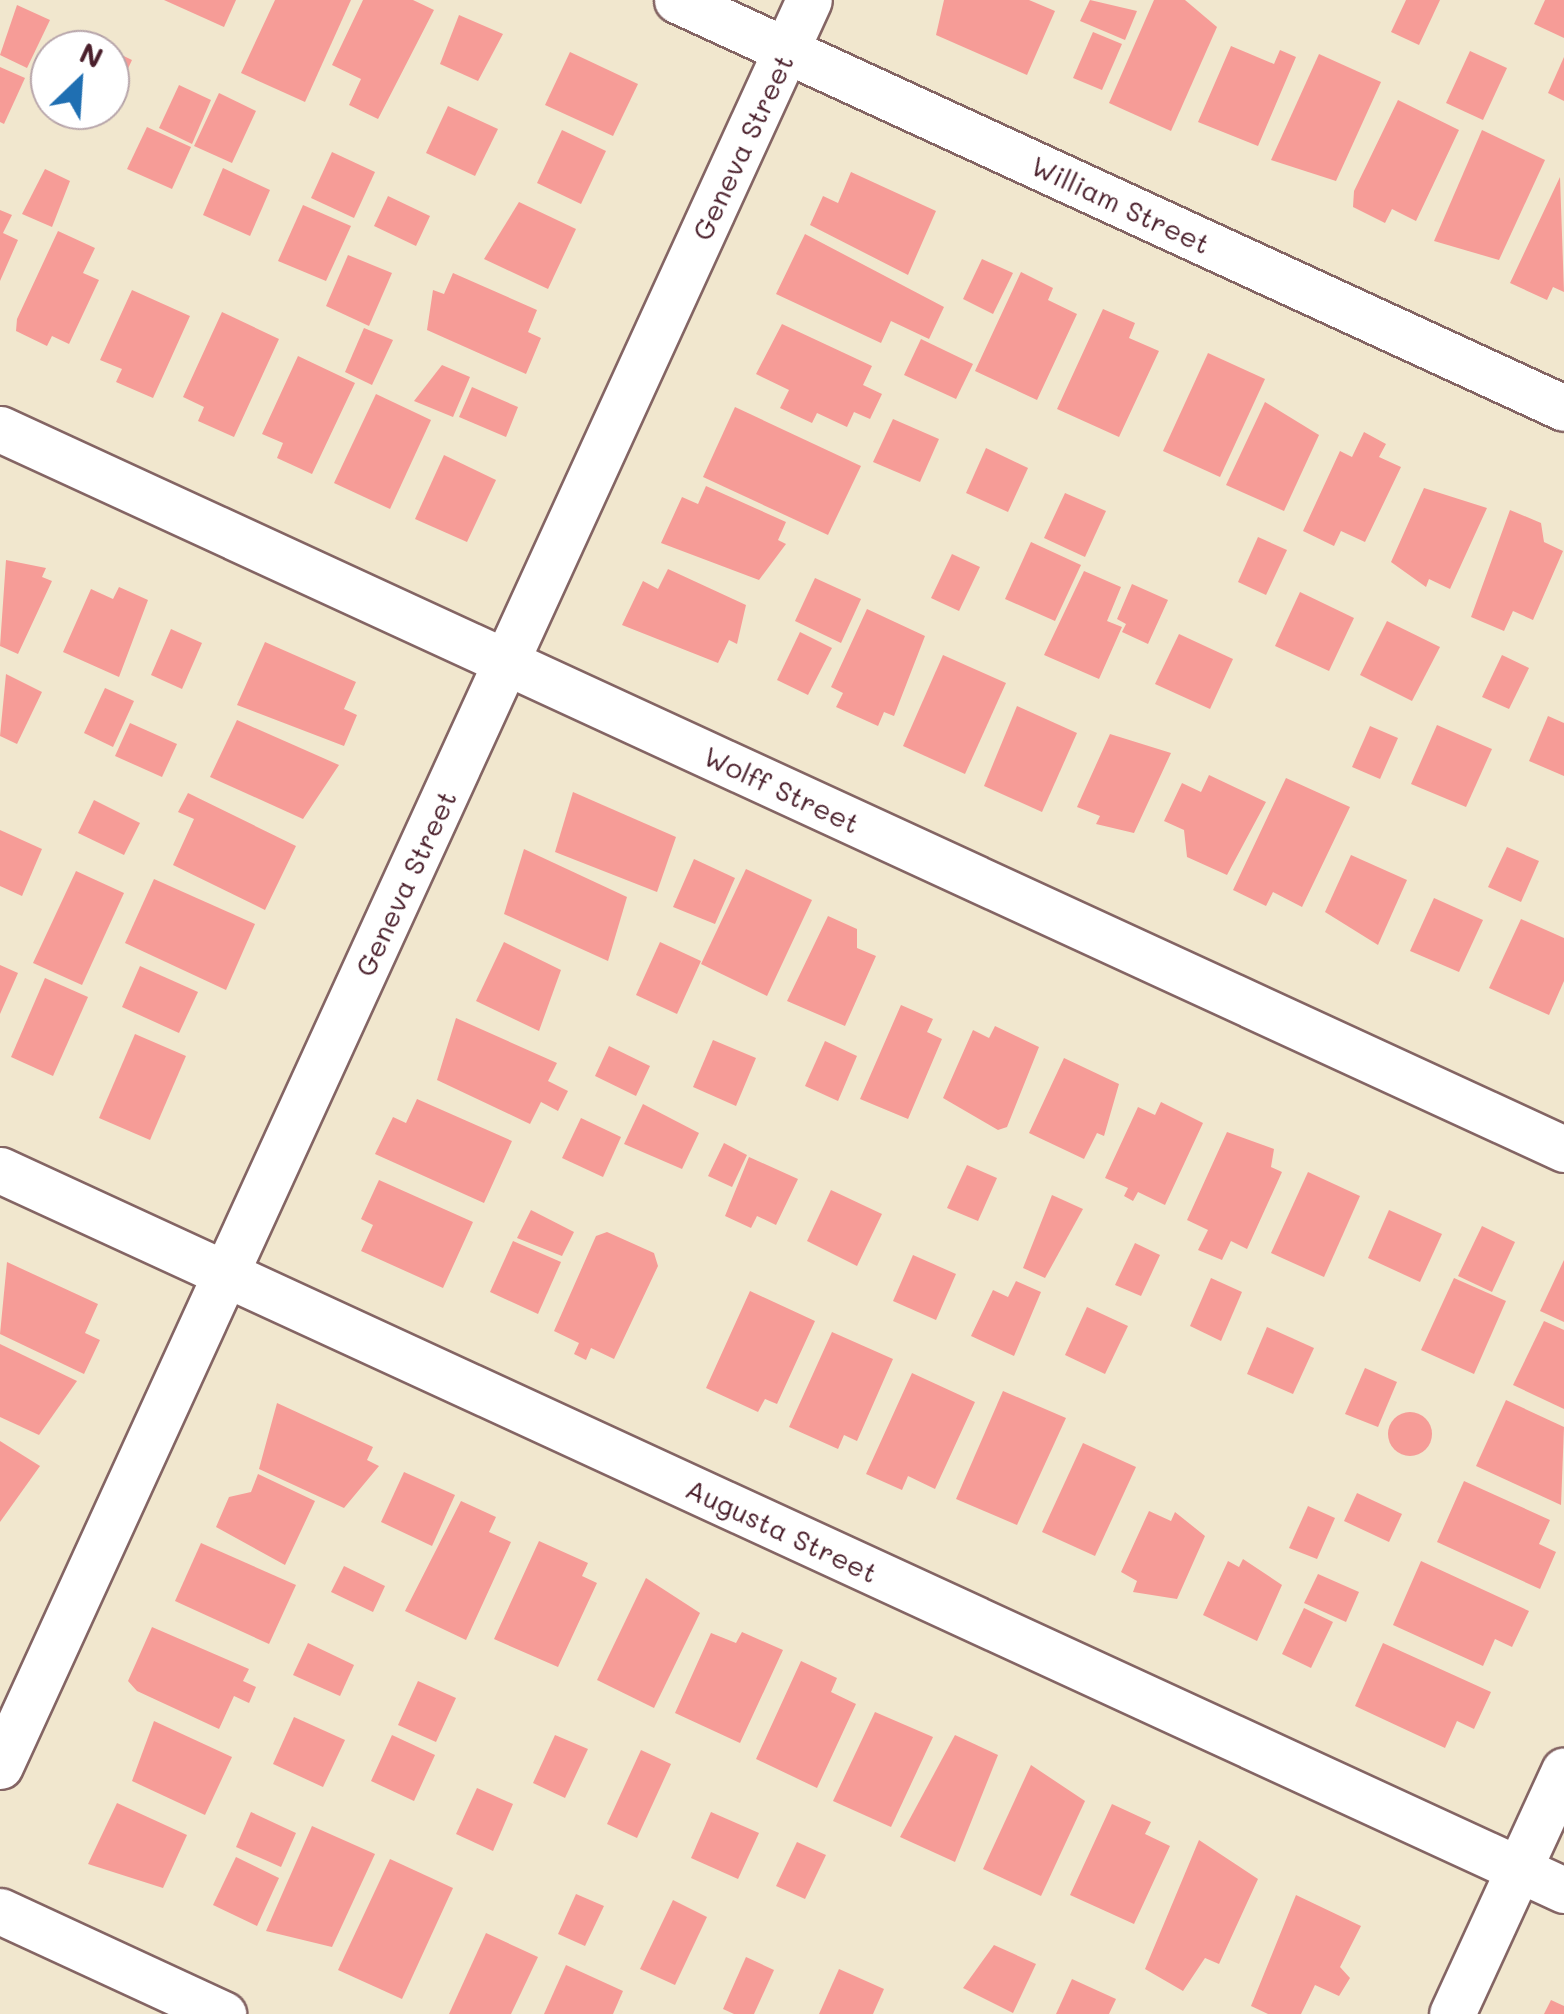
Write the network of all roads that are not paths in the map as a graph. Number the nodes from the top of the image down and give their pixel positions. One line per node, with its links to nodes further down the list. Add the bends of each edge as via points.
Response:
1 (677, 0): 3 (street, William Street)
2 (810, 0): 3 (street, Geneva Street)
3 (786, 50): 4 (street, William Street); 6 (street, Geneva Street)
4 (1564, 408)
5 (0, 429): 6 (street, Wolff Street)
6 (506, 662): 7 (street, Wolff Street); 9 (street, Geneva Street)
7 (1564, 1149)
8 (0, 1170): 9 (street, Augusta Street)
9 (226, 1274): 10 (street, Geneva Street); 12 (street, Augusta Street)
10 (0, 1766)
11 (1564, 1770): 12 (street)
12 (1518, 1869): 13 (street, Augusta Street); 16 (street)
13 (1564, 1890)
14 (0, 1911): 15 (street)
15 (223, 2014)
16 (1452, 2014)

